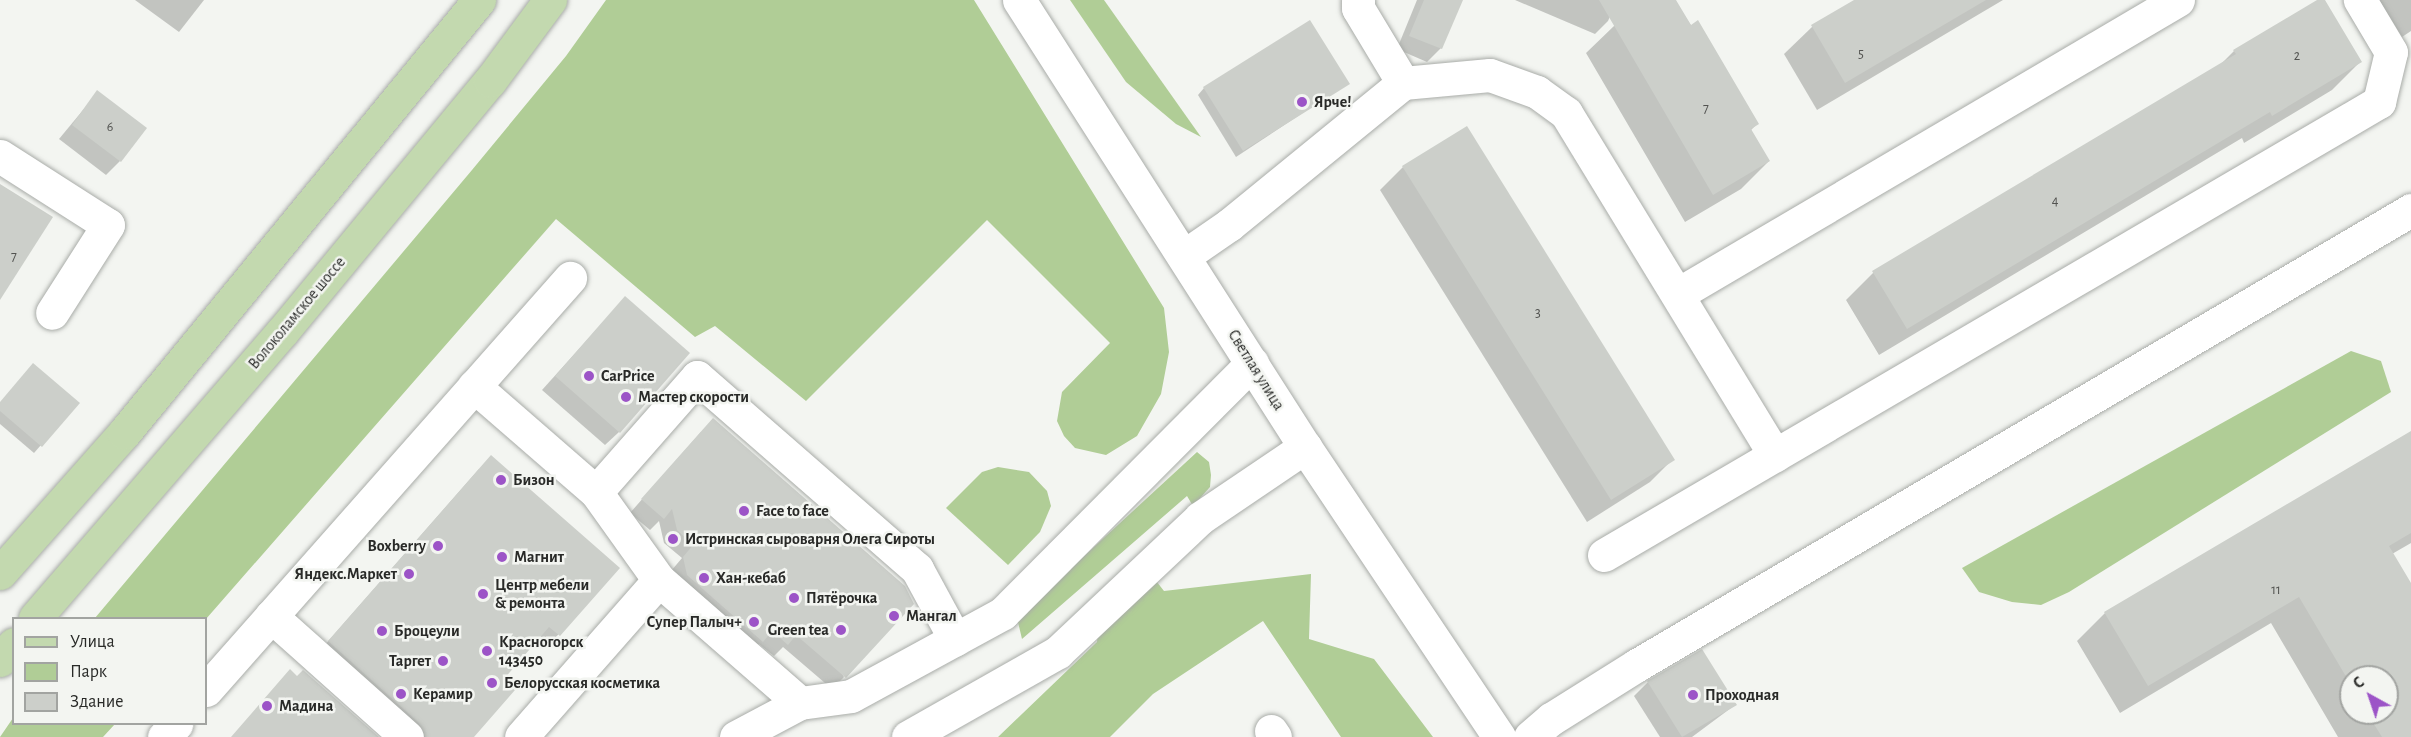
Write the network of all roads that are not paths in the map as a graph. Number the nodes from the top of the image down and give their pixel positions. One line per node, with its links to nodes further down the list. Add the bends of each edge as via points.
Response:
1 (479, 0): 20 (main road, via 124,433)
2 (550, 0): 23 (main road, Волоколамское шоссе, via 490,81 297,314)
3 (1019, 0): 10 (street, Светлая улица)
4 (1358, 0): 7 (street, via 1358,8)
5 (2178, 0): 12 (street)
6 (2360, 0): 17 (street, via 2391,52 2379,102)
7 (1403, 83): 10 (street, via 1229,225); 12 (street, via 1490,75 1537,92 1566,113)
8 (0, 156): 13 (street, via 108,225)
9 (2411, 210): 36 (street, via 1637,665 1551,719)
10 (1184, 256): 14 (street, Светлая улица)
11 (570, 278): 15 (street)
12 (1678, 294): 17 (street)
13 (52, 313)
14 (1252, 363): 16 (street, Светлая улица); 24 (street, via 1003,613)
15 (474, 386): 18 (street); 22 (street)
16 (1305, 447): 34 (street, via 1200,518 1058,652); 35 (street, Светлая улица)
17 (1775, 455): 19 (street)
18 (596, 492): 21 (street); 24 (street, via 697,377 917,569)
19 (1604, 555)
20 (0, 573)
21 (659, 580): 28 (street); 32 (street)
22 (271, 616): 27 (street); 31 (street)
23 (36, 617)
24 (955, 639): 28 (street, via 851,696)
25 (12, 646): 26 (main road)
26 (0, 660)
27 (207, 689)
28 (800, 703): 33 (street)
29 (174, 725): 30 (street)
30 (164, 737)
31 (406, 737)
32 (521, 737)
33 (736, 737)
34 (908, 737)
35 (1499, 737)
36 (1530, 737)

